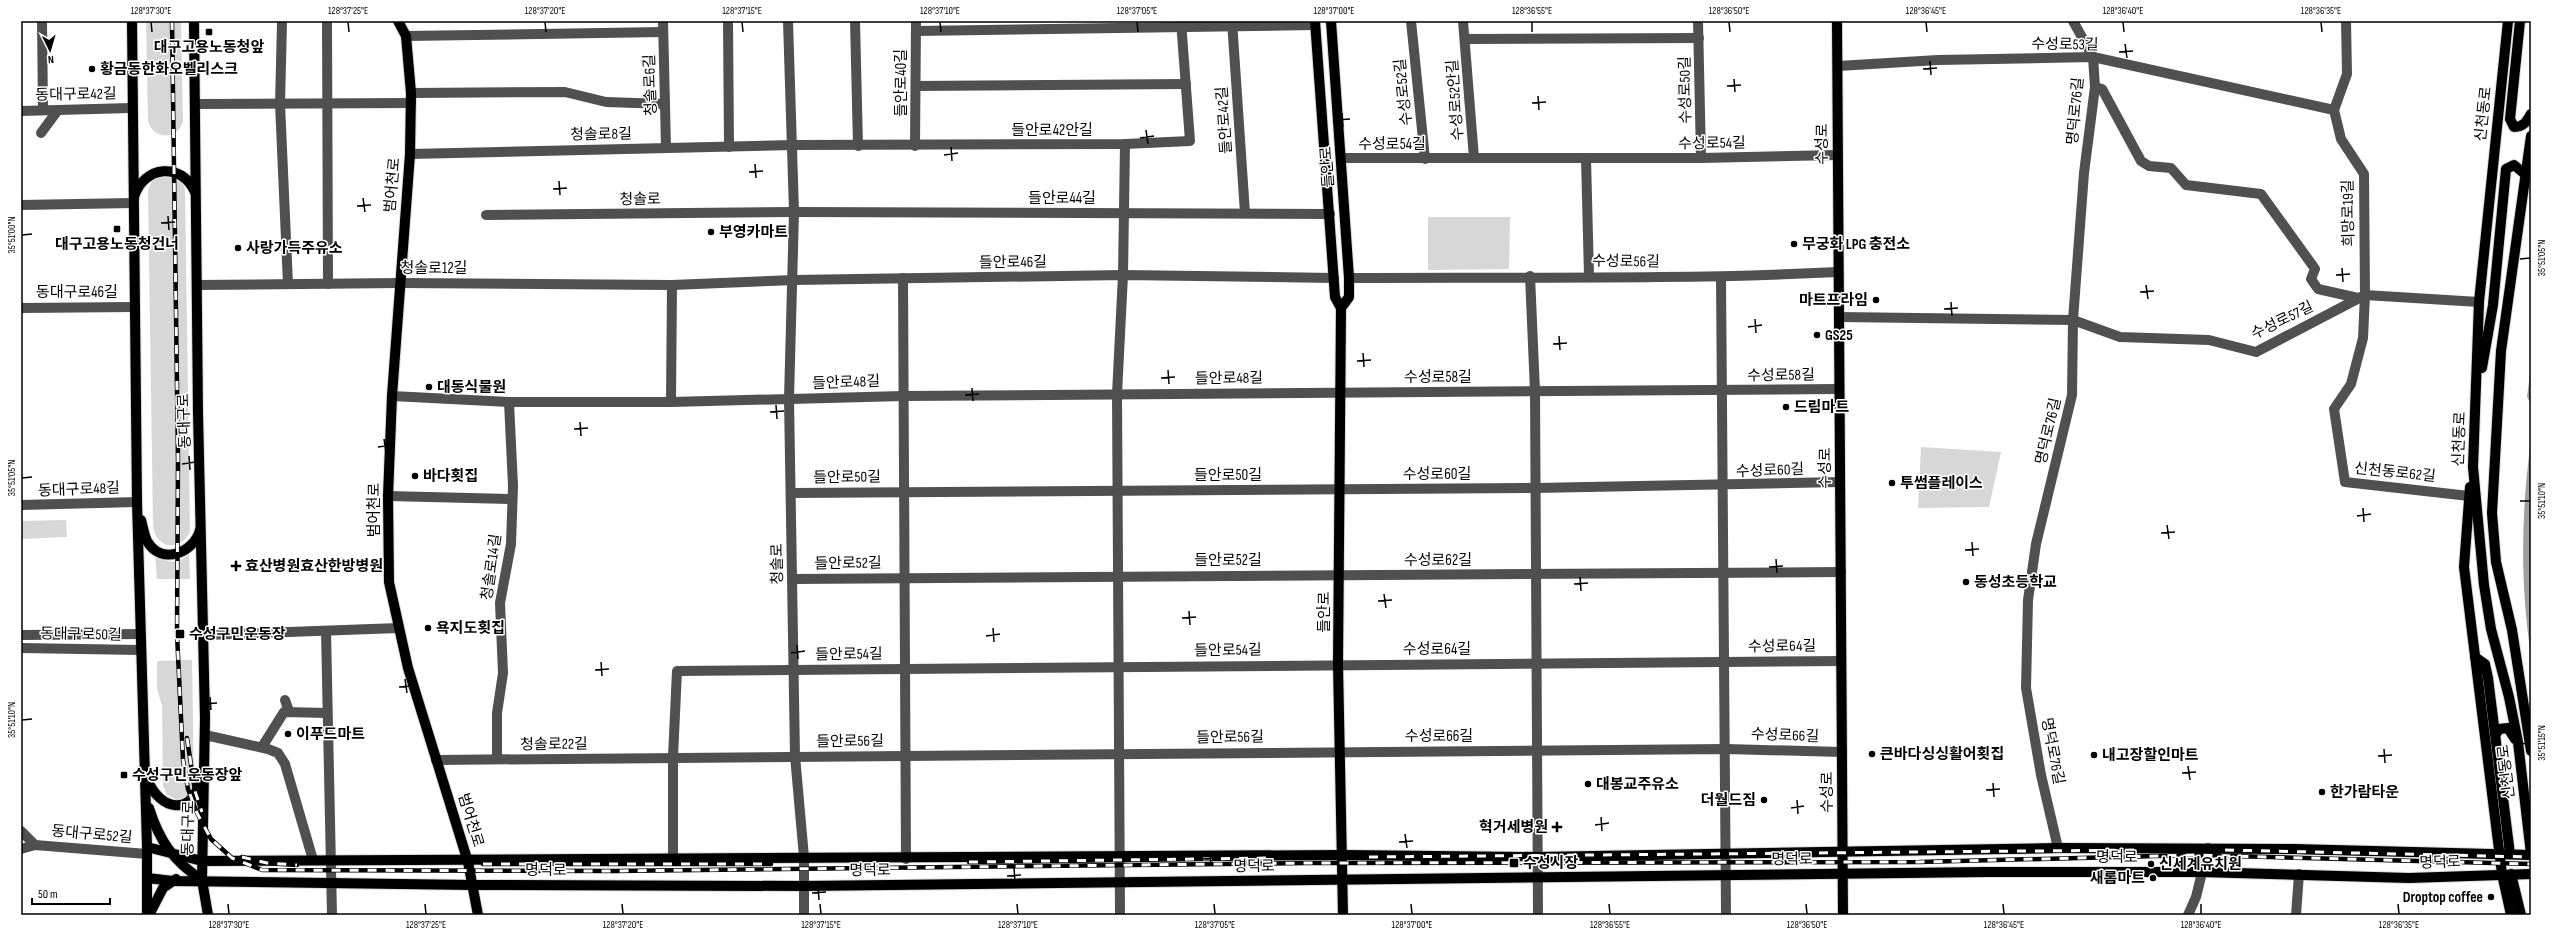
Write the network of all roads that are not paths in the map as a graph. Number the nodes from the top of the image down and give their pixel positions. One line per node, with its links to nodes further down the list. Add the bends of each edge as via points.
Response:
1 (42, 21): 39 (street)
2 (132, 21): 38 (main road)
3 (194, 21): 35 (main road, 동대구로)
4 (327, 21): 34 (street)
5 (398, 21): 25 (main road, 범어천로)
6 (663, 21): 24 (street, 청솔로6길)
7 (728, 21): 50 (street)
8 (788, 21): 47 (street, 청솔로)
9 (855, 21): 48 (street)
10 (1331, 21): 54 (main road, 들안로)
11 (1411, 21): 58 (street, 수성로52길)
12 (1463, 21): 27 (street, 수성로52안길)
13 (1698, 21): 26 (street, 수성로50길)
14 (1837, 21): 29 (main road, 수성로)
15 (2074, 21): 28 (street, 명덕로76길)
16 (2346, 21): 41 (street, via 2347,74)
17 (2508, 21): 83 (main road, 신천동로)
18 (2520, 21): 43 (main road, via 2510,119 2514,127 2520,127 2527,122)
19 (282, 22): 36 (street)
20 (1232, 23): 21 (street); 22 (street); 65 (street, 들안로42길)
21 (1315, 23): 66 (main road, 들안로)
22 (1181, 24): 23 (street); 30 (street, 들안로42안길)
23 (916, 26): 31 (street, 들안로40길)
24 (663, 32): 25 (street); 37 (street, 청솔로6길)
25 (406, 36): 33 (main road, 범어천로)
26 (1699, 38): 27 (street, 수성로52안길); 57 (street, 수성로50길)
27 (1465, 39): 55 (street, 수성로52안길)
28 (2093, 57): 29 (street, 수성로53길, via 1938,60); 32 (street, 명덕로76길); 41 (street, 수성로53길)
29 (1838, 66): 53 (main road, 수성로)
30 (1186, 84): 31 (street); 46 (street, 들안로42안길, via 1190,141)
31 (916, 86): 49 (street, 들안로40길)
32 (2095, 87): 82 (street, via 2102,89 2111,102 2141,161 2149,166 2171,168 2186,185 2196,188 2261,194 2315,269 2311,279 2318,288); 88 (street, 명덕로76길, via 2084,173)
33 (411, 98): 34 (street); 37 (street, via 565,92 606,102); 52 (main road, 범어천로)
34 (327, 103): 36 (street); 79 (street)
35 (195, 104): 36 (street); 60 (main road, 동대구로)
36 (280, 104): 78 (street)
37 (665, 104): 51 (street, 청솔로6길)
38 (131, 108): 40 (street, 동대구로42길); 61 (main road)
39 (43, 110): 40 (street, 동대구로42길); 42 (street, 동대구로42길)
40 (58, 110): 44 (street)
41 (2334, 110): 82 (street, 희망로19길, via 2340,139 2364,174)
42 (21, 111)
43 (2531, 114)
44 (41, 133)
45 (2531, 136): 59 (main road, 신천동로)
46 (1124, 144): 49 (street, 들안로42안길); 64 (street)
47 (793, 145): 48 (street, 들안로42안길); 50 (street, 청솔로8길); 63 (street, 청솔로)
48 (858, 146): 49 (street, 들안로42안길)
49 (915, 146)
50 (729, 147): 51 (street, 청솔로8길)
51 (666, 148): 52 (street, 청솔로8길)
52 (410, 154): 77 (main road, 범어천로)
53 (1837, 155): 57 (street, 수성로54길); 68 (main road, 수성로)
54 (1341, 158): 58 (street, 수성로54길); 74 (main road, 들안로)
55 (1474, 158): 56 (street, 수성로54길); 58 (street, 수성로54길)
56 (1586, 158): 57 (street, 수성로54길); 71 (street)
57 (1701, 158)
58 (1425, 159)
59 (2526, 175): 99 (main road, via 2514,165 2506,169 2493,305); 146 (main road, 신천동로, via 2501,351 2492,513 2496,562 2512,630)
60 (196, 200): 61 (main road, via 192,185 187,179 173,171 165,170 144,179); 81 (main road, 동대구로)
61 (133, 203): 62 (street); 84 (main road)
62 (21, 205)
63 (794, 212): 64 (street, 들안로44길); 67 (street, 청솔로); 76 (street, 청솔로)
64 (1123, 213): 65 (street, 들안로44길); 69 (street)
65 (1245, 213): 66 (street, 들안로44길)
66 (1330, 214): 73 (main road, 들안로)
67 (486, 215)
68 (1838, 272): 75 (street, 수성로56길); 87 (main road, 수성로)
69 (1123, 275): 72 (street, 들안로46길); 73 (street, 들안로46길); 93 (street)
70 (1530, 276): 71 (street, 수성로56길); 74 (street, 수성로56길); 91 (street)
71 (1588, 276): 75 (street, 수성로56길)
72 (903, 278): 76 (street, 들안로46길); 95 (street)
73 (1334, 278): 86 (main road, 들안로, via 1335,296)
74 (1349, 278): 86 (main road, 들안로, via 1350,297)
75 (1722, 278): 90 (street)
76 (794, 280): 80 (street, 청솔로12길); 96 (street, 청솔로)
77 (399, 283): 79 (street, 청솔로12길); 80 (street, 청솔로12길); 94 (main road, 범어천로)
78 (288, 284): 79 (street, 청솔로12길); 81 (street, 청솔로12길)
79 (328, 284)
80 (672, 285): 98 (street)
81 (197, 286): 113 (main road, 동대구로)
82 (2362, 296): 83 (street); 88 (street, 수성로57길, via 2256,352 2209,340 2120,337); 109 (street, 신천동로62길, via 2363,338 2351,384 2334,409 2345,482)
83 (2479, 302): 99 (main road, 신천동로)
84 (134, 307): 85 (street, 동대구로46길); 111 (main road)
85 (21, 308)
86 (1341, 308): 92 (main road, 들안로)
87 (1839, 317): 88 (street, 수성로57길); 89 (main road, 수성로)
88 (2073, 320): 159 (street, 명덕로76길, via 2072,395 2036,544 2028,600 2026,688 2041,775)
89 (1839, 389): 90 (street, 수성로58길); 101 (main road, 수성로)
90 (1723, 390): 91 (street, 수성로58길); 102 (street)
91 (1535, 391): 92 (street, 수성로58길); 103 (street)
92 (1341, 392): 93 (street, 들안로48길); 104 (main road, 들안로)
93 (1117, 394): 95 (street, 들안로48길); 105 (street)
94 (392, 396): 97 (street); 108 (main road, 범어천로)
95 (903, 396): 96 (street, 들안로48길); 106 (street)
96 (789, 399): 98 (street); 107 (street, 청솔로)
97 (509, 402): 98 (street); 110 (street, 청솔로14길)
98 (671, 402)
99 (2476, 404): 100 (main road, 신천동로)
100 (2473, 467): 109 (main road); 141 (main road, 신천동로, via 2484,585 2491,629)
101 (1840, 482): 102 (street, 수성로60길); 114 (main road, 수성로)
102 (1725, 486): 103 (street, 수성로60길); 116 (street, 수성로60길)
103 (1536, 488): 104 (street, 수성로60길); 117 (street)
104 (1339, 489): 105 (street, 들안로50길); 115 (main road, 들안로)
105 (1118, 490): 106 (street, 들안로50길); 118 (street)
106 (904, 491): 107 (street, 들안로50길); 119 (street)
107 (791, 493): 120 (street, 청솔로)
108 (388, 496): 110 (street); 121 (main road, 범어천로, via 389,582)
109 (2469, 496): 128 (main road, via 2464,567)
110 (512, 499): 152 (street, 청솔로14길, via 510,559 500,603 503,673 497,713)
111 (137, 505): 112 (street, 동대구로48길); 113 (main road, via 147,542 166,554 180,554 192,547 199,535); 123 (main road)
112 (21, 506)
113 (202, 522): 125 (main road, 동대구로)
114 (1841, 572): 116 (street, 수성로62길); 129 (main road, 수성로)
115 (1339, 574): 117 (street, 수성로62길); 118 (street, 들안로52길); 132 (main road, 들안로)
116 (1725, 574): 117 (street, 수성로62길); 130 (street)
117 (1536, 575): 131 (street)
118 (1118, 576): 119 (street, 들안로52길); 133 (street)
119 (904, 578): 120 (street, 들안로52길); 134 (street)
120 (793, 579): 135 (street, 청솔로)
121 (399, 628): 122 (street); 153 (main road, 범어천로, via 408,668)
122 (326, 631): 125 (street); 138 (street)
123 (140, 634): 124 (street, 동대구로50길); 127 (main road)
124 (21, 635)
125 (204, 635): 140 (main road, 동대구로)
126 (21, 648): 127 (street, 동대구로50길)
127 (140, 650): 155 (main road)
128 (2474, 657): 139 (main road, via 2485,664); 166 (main road)
129 (1841, 661): 130 (street, 수성로64길); 147 (main road, 수성로)
130 (1724, 662): 131 (street, 수성로64길); 143 (street)
131 (1536, 663): 132 (street, 수성로64길); 145 (street)
132 (1338, 664): 133 (street, 들안로54길); 144 (main road, 들안로)
133 (1119, 666): 134 (street, 들안로54길); 148 (street)
134 (905, 668): 135 (street, 들안로54길); 149 (street)
135 (794, 669): 150 (street, 청솔로); 151 (street, 들안로54길, via 677,670)
136 (285, 700): 137 (street)
137 (289, 711): 138 (street); 142 (street, via 280,716)
138 (327, 713): 175 (street)
139 (2496, 734): 141 (main road, via 2499,729 2508,728); 166 (main road)
140 (205, 735): 142 (street); 154 (main road, 동대구로)
141 (2518, 742): 167 (main road, 신천동로)
142 (262, 747): 174 (street, via 278,753 285,764)
143 (1727, 749): 145 (street, 수성로66길); 147 (street, 수성로66길); 164 (street)
144 (1340, 751): 145 (street, 수성로66길); 148 (street, 들안로56길); 168 (main road, 들안로)
145 (1538, 751): 171 (street)
146 (2531, 751)
147 (1842, 752): 163 (main road, 수성로)
148 (1119, 753): 149 (street, 들안로56길); 170 (street)
149 (906, 755): 150 (street, 들안로56길); 173 (street, 들안로56길)
150 (795, 756): 151 (street, 청솔로22길); 169 (street, 청솔로)
151 (673, 757): 152 (street, 청솔로22길); 172 (street)
152 (497, 759): 153 (street, 청솔로22길)
153 (436, 760): 177 (main road, 범어천로)
154 (205, 762): 155 (main road, via 198,789 187,803 178,805 163,801 153,793); 176 (main road, 동대구로)
155 (144, 771): 156 (main road)
156 (145, 792): 162 (main road); 165 (main road, via 157,832)
157 (21, 831): 158 (street, 동대구로52길)
158 (35, 845): 161 (street, 동대구로52길); 162 (street, 동대구로52길)
159 (2058, 848): 160 (main road, 명덕로); 163 (main road, 명덕로)
160 (2208, 848): 166 (main road, 명덕로); 179 (street)
161 (21, 849)
162 (147, 850): 165 (main road, 명덕로); 186 (main road)
163 (1843, 851): 164 (main road, 명덕로); 180 (main road, 수성로)
164 (1726, 852): 171 (main road, 명덕로); 185 (street)
165 (172, 854): 176 (main road, 명덕로); 178 (main road)
166 (2505, 854): 167 (main road, 명덕로); 182 (main road)
167 (2531, 854)
168 (1343, 855): 170 (main road, 명덕로); 171 (main road, 명덕로); 188 (main road, 들안로)
169 (804, 857): 172 (main road, 명덕로); 173 (main road, 명덕로); 193 (street, 청솔로)
170 (1120, 857): 173 (main road, 명덕로); 191 (street)
171 (1537, 857): 184 (street)
172 (673, 859): 177 (main road, 명덕로)
173 (906, 859)
174 (313, 860): 175 (main road, 명덕로); 176 (main road, 명덕로)
175 (329, 860): 177 (main road, 명덕로); 190 (street)
176 (202, 861): 178 (main road); 187 (main road, 동대구로)
177 (468, 862): 192 (main road, 범어천로)
178 (188, 871): 187 (main road); 189 (main road)
179 (2201, 872): 180 (main road, 명덕로); 181 (main road, 명덕로); 204 (street, via 2196,897)
180 (1843, 873): 185 (main road, 명덕로); 203 (main road, 수성로)
181 (2299, 874): 182 (main road, 명덕로, via 2409,878); 205 (street)
182 (2507, 874): 183 (main road, 명덕로); 206 (main road); 207 (main road)
183 (2528, 874)
184 (1537, 876): 185 (main road, 명덕로); 188 (main road, 명덕로); 201 (street)
185 (1726, 876): 202 (street)
186 (147, 878): 189 (main road, 명덕로); 194 (main road)
187 (202, 880): 189 (main road, 명덕로); 190 (main road, 명덕로); 195 (main road, 동대구로)
188 (1343, 880): 191 (main road, 명덕로); 200 (main road, 들안로)
189 (173, 881): 194 (main road, via 163,888)
190 (331, 882): 192 (main road, 명덕로); 196 (street)
191 (1120, 882): 193 (main road, 명덕로); 199 (street)
192 (473, 885): 193 (main road, 명덕로); 197 (main road, 범어천로)
193 (804, 886): 198 (street, 청솔로)
194 (148, 915)
195 (208, 915)
196 (332, 915)
197 (478, 915)
198 (804, 915)
199 (1120, 915)
200 (1343, 915)
201 (1538, 915)
202 (1726, 915)
203 (1843, 915)
204 (2188, 915)
205 (2296, 915)
206 (2511, 915)
207 (2521, 915)

